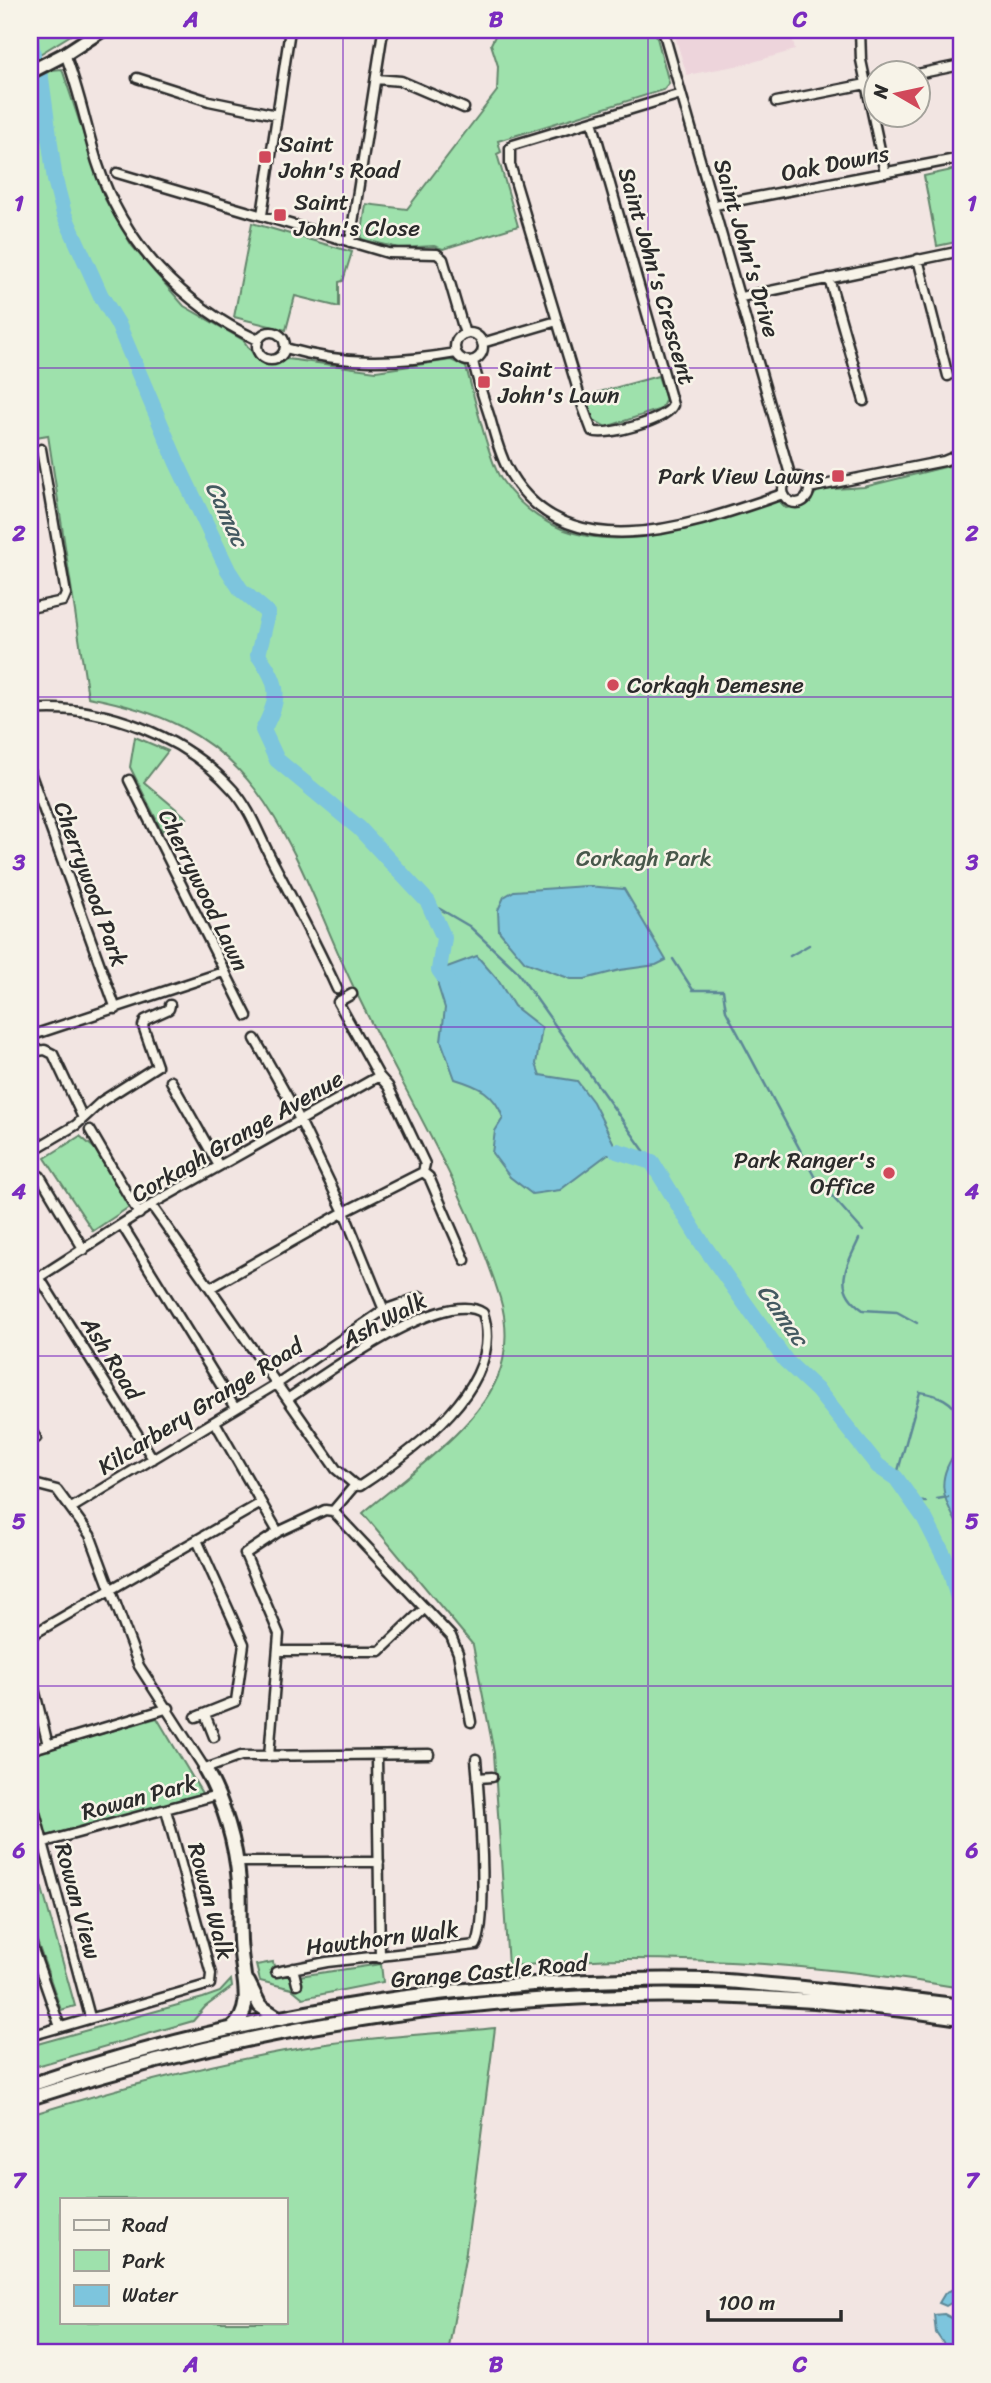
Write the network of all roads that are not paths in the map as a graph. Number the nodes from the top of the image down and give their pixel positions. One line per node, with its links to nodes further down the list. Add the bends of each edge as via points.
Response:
1 (102, 30): 6 (main road)
2 (290, 30): 17 (street)
3 (383, 30): 12 (street)
4 (663, 30): 14 (street, Saint John's Drive)
5 (860, 30): 7 (street)
6 (65, 54): 10 (main road); 32 (street, via 106,187 132,235 173,285 226,325)
7 (862, 62)
8 (961, 65): 9 (street)
9 (932, 71)
10 (30, 72)
11 (137, 78): 17 (street, via 209,101)
12 (376, 79): 16 (street, via 401,81); 25 (street)
13 (862, 85): 15 (street)
14 (681, 94): 18 (street, Saint John's Crescent); 23 (street, Saint John's Drive)
15 (776, 102)
16 (464, 108)
17 (276, 115): 24 (street)
18 (592, 121): 30 (street, Saint John's Crescent, via 510,148 510,164); 30 (street, Saint John's Crescent, via 670,388 671,411 604,434 592,431)
19 (878, 130): 22 (street)
20 (961, 158): 22 (street, Oak Downs)
21 (117, 173): 24 (street)
22 (885, 173): 23 (street, Oak Downs)
23 (715, 205): 29 (street, Saint John's Drive)
24 (262, 215): 25 (street)
25 (350, 242): 31 (street, via 397,255 437,254 443,259)
26 (961, 251): 27 (street)
27 (918, 259): 28 (street); 37 (street)
28 (829, 278): 29 (street); 38 (street)
29 (741, 297): 41 (street, Saint John's Drive)
30 (557, 321): 33 (street)
31 (465, 334): 33 (street, via 477,336); 35 (street, via 456,343)
32 (258, 340): 34 (street, via 264,333 277,333); 34 (street, via 257,349 266,359 279,357)
33 (482, 343): 36 (street, via 481,356)
34 (285, 348): 35 (street, via 365,363)
35 (456, 353): 36 (street)
36 (473, 361): 43 (street, via 508,470 535,503 561,521 606,533 646,531)
37 (948, 376)
38 (864, 401)
39 (41, 449): 44 (street, via 66,594 63,601)
40 (961, 453): 42 (street, via 944,461)
41 (791, 478): 42 (street, via 800,477); 43 (street, via 783,486)
42 (809, 488): 43 (street, via 801,503 792,503)
43 (783, 494)
44 (30, 608)
45 (30, 710): 49 (street, via 55,707 110,717 172,743 215,773 250,813)
46 (30, 772): 52 (street, Cherrywood Park)
47 (129, 780): 48 (street, Cherrywood Lawn)
48 (223, 972): 52 (street); 53 (street, Cherrywood Lawn)
49 (337, 989)
50 (352, 994): 57 (street, Corkagh Grange Avenue, via 338,1002)
51 (170, 1005): 59 (street, via 145,1020 143,1026 157,1066)
52 (116, 1009): 54 (street)
53 (247, 1016)
54 (30, 1036)
55 (255, 1039): 60 (street)
56 (30, 1052): 59 (street, via 53,1054)
57 (379, 1076): 60 (street, Corkagh Grange Avenue); 65 (street, via 425,1164)
58 (171, 1081): 63 (street)
59 (83, 1118): 62 (street)
60 (299, 1120): 63 (street, Corkagh Grange Avenue); 67 (street)
61 (90, 1130): 68 (street)
62 (30, 1152)
63 (219, 1166): 66 (street, Corkagh Grange Avenue)
64 (30, 1171): 70 (street, via 40,1176)
65 (424, 1172): 67 (street); 71 (street)
66 (152, 1206): 68 (street, Corkagh Grange Avenue); 74 (street)
67 (344, 1212): 74 (street); 76 (street)
68 (139, 1214): 69 (street, Corkagh Grange Avenue)
69 (122, 1225): 70 (street, Corkagh Grange Avenue); 79 (street)
70 (84, 1250): 72 (street, Corkagh Grange Avenue)
71 (465, 1260)
72 (39, 1277): 73 (street, Corkagh Grange Avenue); 83 (street, Ash Road)
73 (30, 1283)
74 (210, 1288): 77 (street)
75 (421, 1297): 76 (street, Kilcarbery Grange Road)
76 (384, 1310): 77 (street, Kilcarbery Grange Road)
77 (278, 1383): 78 (street); 79 (street, Kilcarbery Grange Road)
78 (289, 1398): 85 (street, via 336,1469); 85 (street, Ash Walk, via 388,1334 433,1313 457,1308 483,1313 483,1361 466,1398 393,1464)
79 (236, 1408): 80 (street, Kilcarbery Grange Road)
80 (215, 1422): 83 (street, Kilcarbery Grange Road); 86 (street)
81 (30, 1429): 82 (street)
82 (36, 1438)
83 (153, 1459): 87 (street, Kilcarbery Grange Road)
84 (30, 1483): 87 (street, via 57,1490)
85 (355, 1485): 88 (street)
86 (261, 1503): 89 (street); 90 (street)
87 (73, 1507): 91 (street, via 90,1535)
88 (333, 1511): 89 (street, via 325,1510); 92 (street)
89 (278, 1532): 94 (street, via 245,1554 278,1630)
90 (197, 1540): 91 (street); 100 (street, via 244,1644 238,1697 233,1704 200,1715)
91 (110, 1591): 93 (street); 97 (street, via 139,1666)
92 (425, 1608): 94 (street, via 380,1651); 98 (street, via 455,1644)
93 (30, 1636)
94 (278, 1651): 104 (street)
95 (30, 1672): 101 (street)
96 (480, 1707): 98 (street)
97 (169, 1708): 101 (street); 107 (street)
98 (470, 1708): 99 (street)
99 (471, 1722)
100 (215, 1737)
101 (48, 1745): 102 (street)
102 (30, 1750)
103 (429, 1754): 105 (street)
104 (270, 1756): 105 (street); 107 (street, via 241,1756)
105 (377, 1756): 116 (street)
106 (476, 1759): 109 (street, Hawthorn Walk)
107 (205, 1769): 111 (main road)
108 (492, 1777): 109 (street)
109 (478, 1778): 118 (street, Hawthorn Walk, via 478,1941 471,1948)
110 (30, 1794): 113 (street, Rowan View)
111 (218, 1795): 112 (street, Rowan Park); 115 (main road)
112 (166, 1810): 113 (street, Rowan Park); 124 (street, Rowan Walk, via 210,1984)
113 (42, 1843): 114 (street, Rowan Park); 124 (street, Rowan View)
114 (30, 1846)
115 (236, 1862): 116 (street); 119 (main road)
116 (379, 1862): 118 (street)
117 (30, 1941): 127 (street)
118 (380, 1958): 120 (street, Hawthorn Walk)
119 (243, 1968): 126 (main road, via 260,2006); 128 (main road, via 246,2006)
120 (293, 1968): 121 (street, Hawthorn Walk); 122 (street, Hawthorn Walk)
121 (276, 1972)
122 (297, 1984)
123 (961, 2006): 126 (main road, Grange Castle Road, via 710,1980 606,1981 478,1989)
124 (90, 2017): 127 (street, Rowan Walk)
125 (961, 2018): 131 (main road, Grange Castle Road, via 863,2005 690,1993 574,1996 445,2007 192,2052)
126 (280, 2019): 128 (main road, Grange Castle Road)
127 (60, 2027): 129 (street, Rowan Walk)
128 (231, 2029): 130 (main road, Grange Castle Road)
129 (30, 2036)
130 (30, 2085)
131 (30, 2098)

